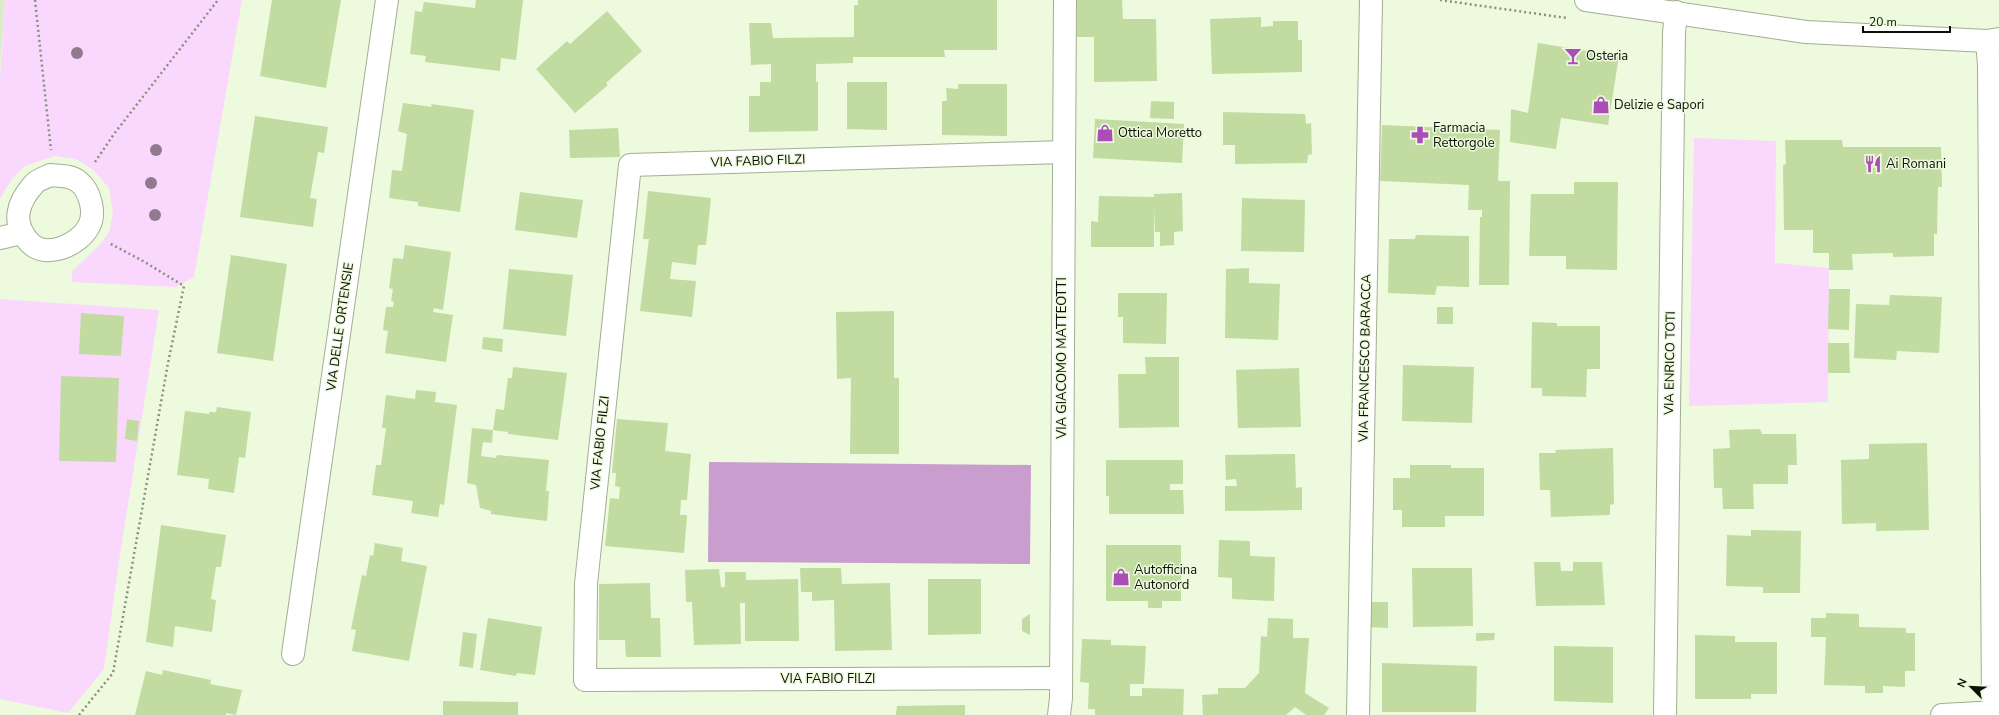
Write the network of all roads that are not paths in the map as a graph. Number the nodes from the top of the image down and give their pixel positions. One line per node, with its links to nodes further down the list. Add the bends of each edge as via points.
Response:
1 (387, 0): 10 (street, VIA DELLE ORTENSIE)
2 (1065, 0): 7 (street, VIA GIACOMO MATTEOTTI)
3 (1371, 0): 14 (street, VIA FRANCESCO BARACCA)
4 (1586, 0): 5 (street)
5 (1676, 12): 6 (street, via 1806,32); 15 (street, VIA ENRICO TOTI)
6 (1993, 40): 12 (street, via 1989,73)
7 (1063, 152): 11 (street, VIA GIACOMO MATTEOTTI); 11 (street, VIA FABIO FILZI, via 630,165 586,584 585,624 585,680)
8 (21, 233): 9 (street)
9 (0, 238)
10 (293, 654)
11 (1061, 678): 13 (street, VIA GIACOMO MATTEOTTI)
12 (1996, 712): 16 (street)
13 (1058, 715)
14 (1358, 715)
15 (1665, 715)
16 (1942, 715)

